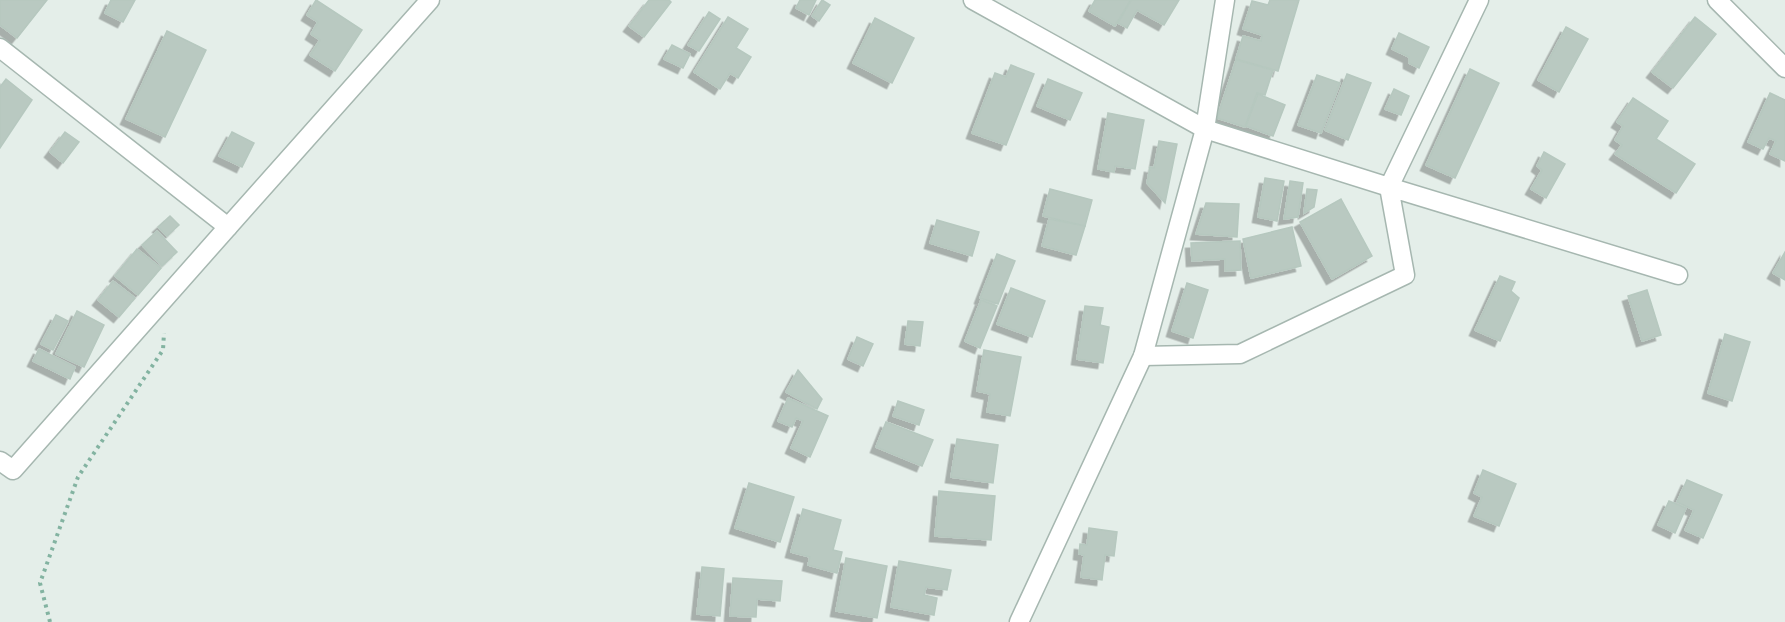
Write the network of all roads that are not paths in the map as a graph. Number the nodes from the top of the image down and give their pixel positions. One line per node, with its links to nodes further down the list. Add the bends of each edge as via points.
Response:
1 (430, 0): 10 (street)
2 (973, 0): 8 (street)
3 (1225, 0): 8 (street)
4 (1479, 0): 9 (street)
5 (1717, 0): 7 (street)
6 (0, 48): 10 (street)
7 (1785, 68)
8 (1205, 129): 9 (street); 12 (street)
9 (1389, 187): 11 (street); 12 (street, via 1406,275 1240,354)
10 (228, 227): 13 (street, via 13,470)
11 (1678, 275)
12 (1143, 356): 14 (street)
13 (0, 461)
14 (1019, 622)

